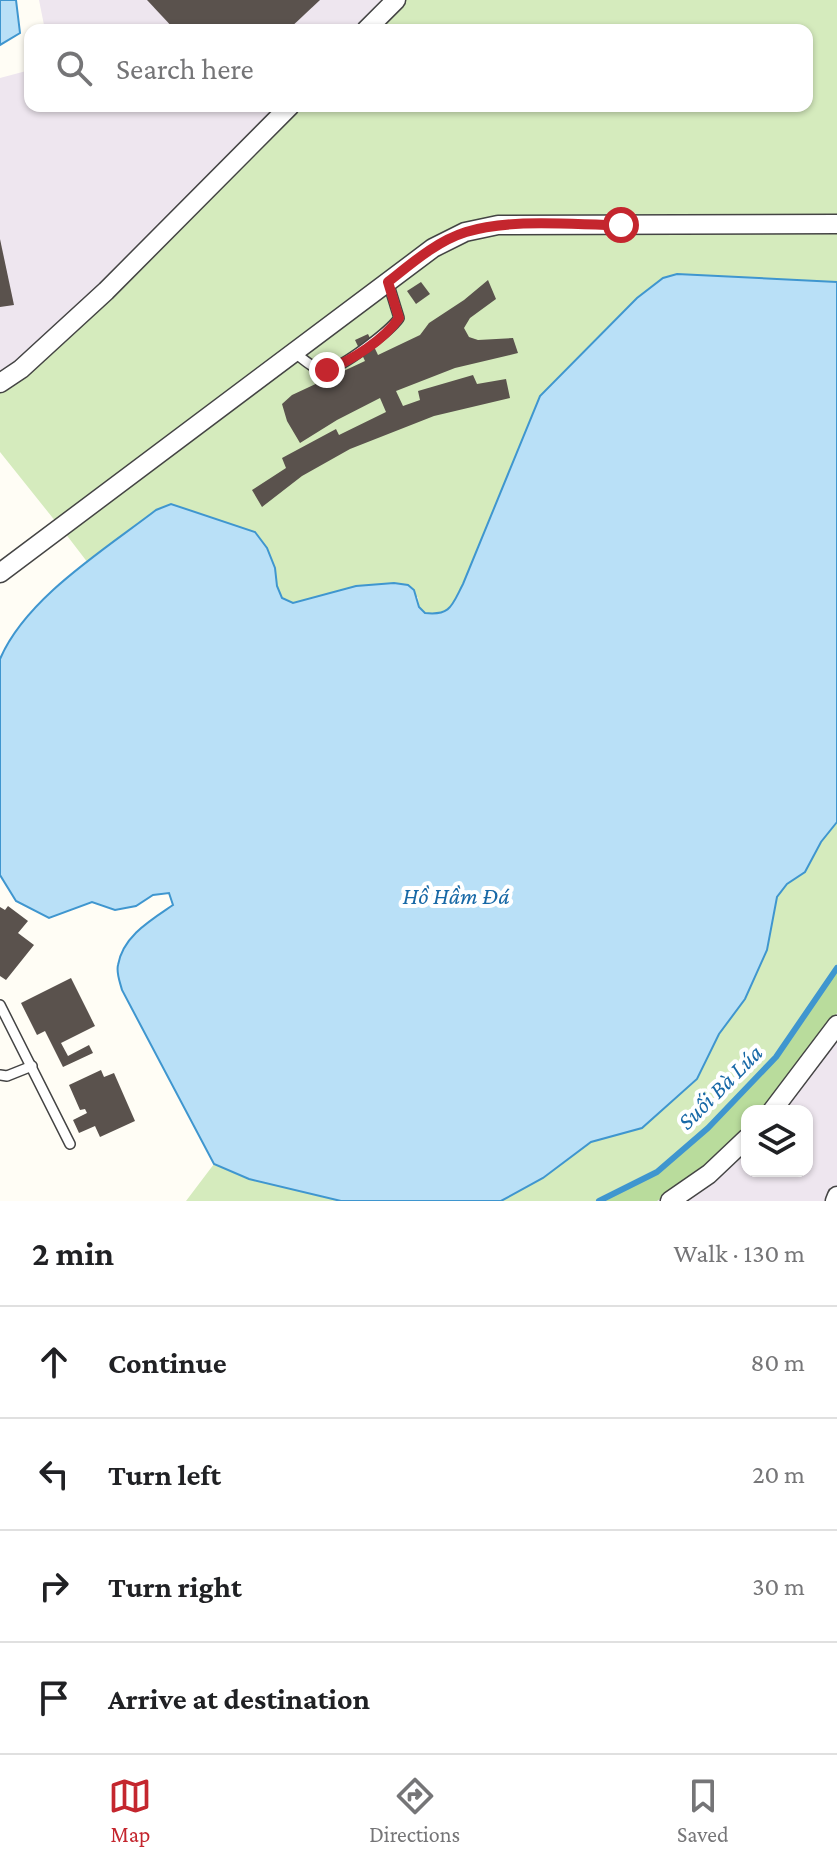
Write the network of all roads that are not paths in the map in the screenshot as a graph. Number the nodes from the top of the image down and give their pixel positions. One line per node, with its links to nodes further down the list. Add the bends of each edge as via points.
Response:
1 (396, 0): 2 (street)
2 (372, 24)
3 (284, 112): 7 (street, via 106,291)
4 (837, 224): 5 (street, via 498,225 465,232 433,248)
5 (388, 282): 6 (street); 6 (lane, via 399,318 391,330 327,370)
6 (294, 352): 8 (street)
7 (0, 383)
8 (0, 573)
9 (0, 1005): 11 (lane)
10 (837, 1025): 13 (street)
11 (32, 1066): 12 (lane); 14 (lane)
12 (0, 1075)
13 (777, 1105)
14 (70, 1144)
15 (741, 1144): 16 (street)
16 (670, 1201)

